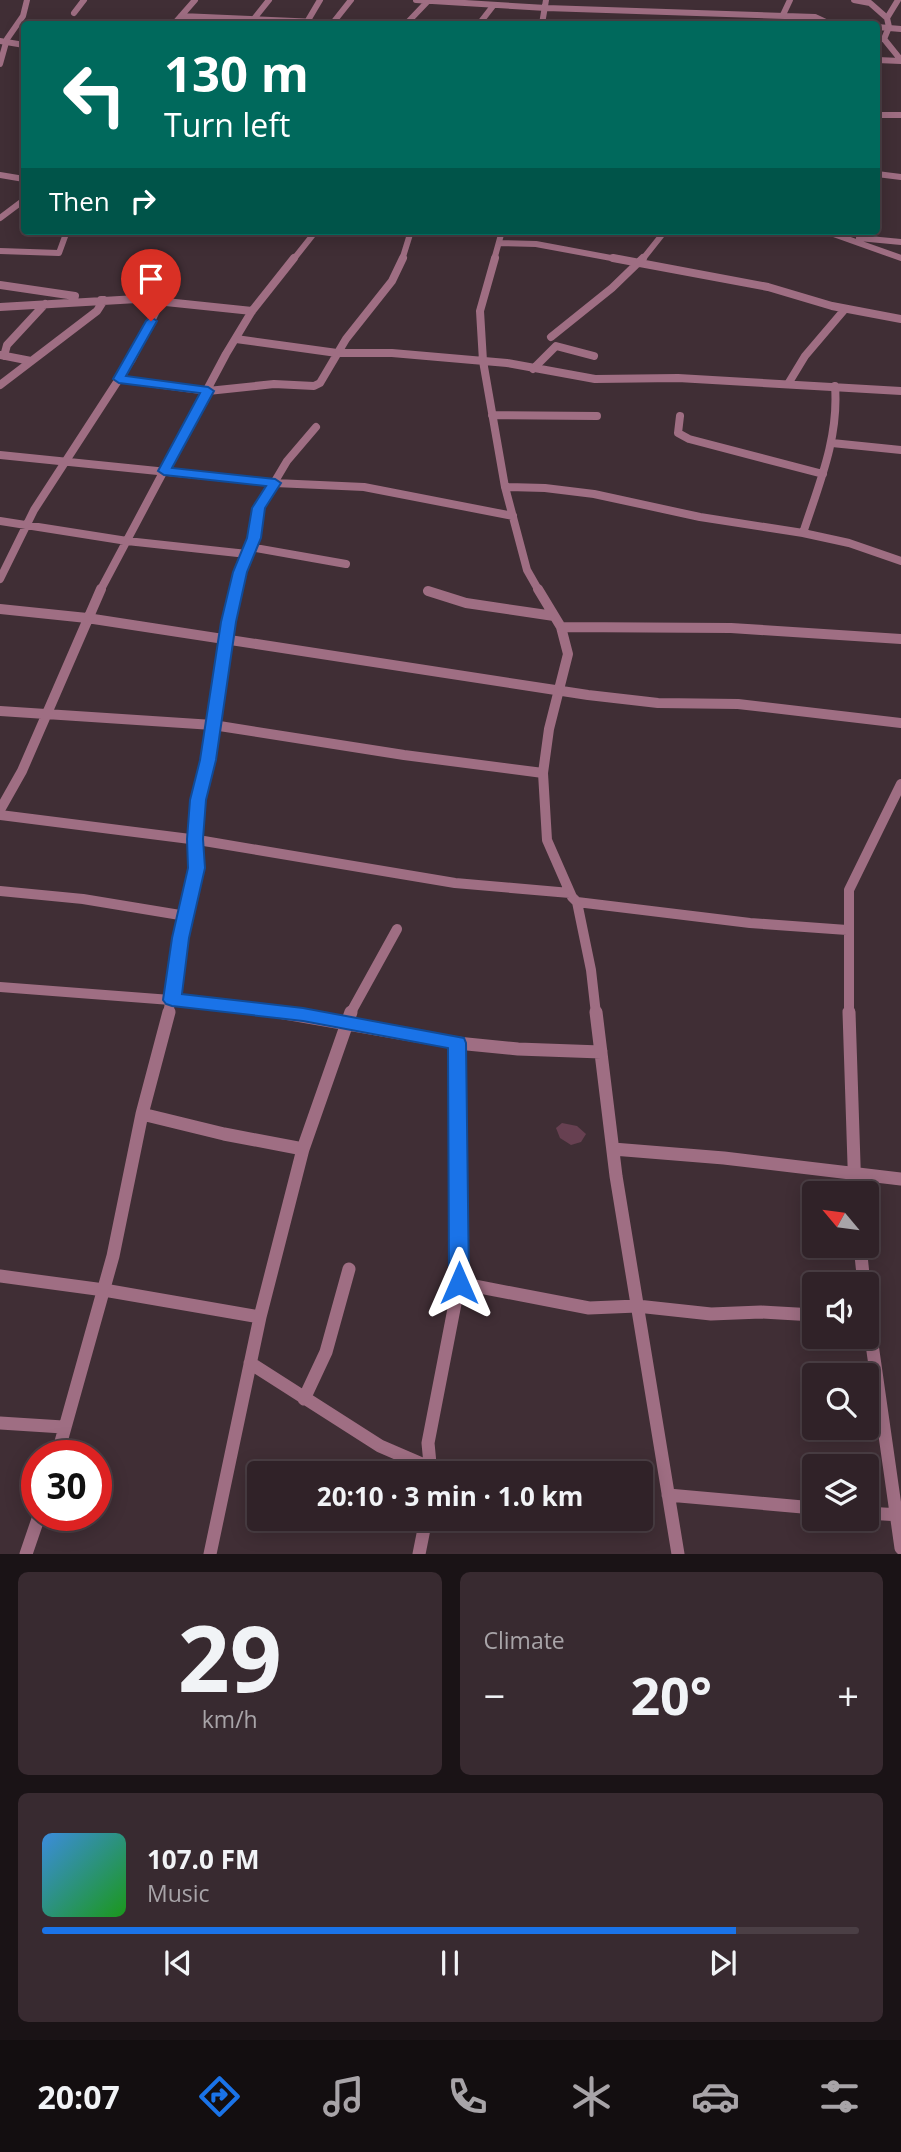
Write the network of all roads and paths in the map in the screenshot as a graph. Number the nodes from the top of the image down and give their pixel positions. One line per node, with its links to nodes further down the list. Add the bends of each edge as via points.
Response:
1 (27, 0): 37 (street, via 23,16)
2 (84, 0): 15 (street)
3 (195, 0): 18 (street)
4 (268, 0): 21 (street)
5 (320, 0): 25 (street)
6 (351, 0): 26 (street)
7 (416, 0): 8 (street)
8 (428, 0): 13 (street); 27 (street)
9 (546, 0): 14 (street)
10 (790, 0): 19 (street)
11 (854, 0): 20 (street, via 870,3)
12 (898, 2): 20 (street)
13 (493, 6): 14 (street); 28 (street)
14 (546, 8): 16 (street); 29 (street)
15 (74, 13)
16 (658, 13): 17 (street); 30 (street)
17 (741, 15): 19 (street); 31 (street)
18 (181, 16): 22 (street); 23 (street)
19 (782, 17): 32 (street)
20 (887, 18): 34 (street)
21 (253, 20): 23 (street); 24 (street)
22 (177, 21)
23 (226, 21)
24 (280, 21)
25 (308, 21)
26 (335, 21)
27 (409, 21)
28 (481, 21)
29 (543, 21)
30 (658, 21)
31 (742, 21)
32 (824, 21)
33 (880, 27): 34 (street)
34 (889, 27): 35 (street); 36 (street)
35 (901, 29)
36 (880, 39): 40 (street)
37 (3, 42): 38 (street); 41 (street)
38 (21, 45)
39 (880, 60): 40 (street)
40 (901, 60)
41 (0, 64)
42 (899, 113): 43 (street)
43 (880, 115)
44 (880, 174): 46 (street)
45 (0, 175): 47 (street)
46 (901, 177)
47 (21, 178)
48 (21, 202): 49 (street)
49 (0, 218)
50 (66, 235): 58 (street, via 59,253)
51 (313, 235): 67 (street)
52 (410, 235): 71 (street, via 392,281)
53 (662, 235): 60 (street)
54 (839, 235): 56 (street)
55 (502, 237): 60 (street); 75 (street, via 480,311)
56 (846, 237): 57 (street); 59 (street)
57 (901, 242)
58 (0, 251)
59 (901, 258)
60 (638, 264): 66 (street, via 768,287); 69 (street)
61 (0, 285): 62 (street)
62 (104, 300): 63 (street); 64 (street); 74 (street, via 97,311)
63 (161, 301): 67 (street); 77 (street)
64 (45, 304): 65 (street); 72 (street)
65 (0, 307)
66 (845, 309): 68 (street); 78 (street)
67 (253, 311): 70 (street)
68 (901, 319)
69 (551, 337)
70 (236, 339): 71 (street); 81 (street)
71 (337, 353): 75 (street); 81 (street, via 314,386 274,384)
72 (2, 355): 74 (street)
73 (594, 356): 76 (street, via 556,346)
74 (31, 361): 79 (street)
75 (483, 361): 76 (street); 83 (street)
76 (533, 369): 78 (street, via 595,379)
77 (119, 379): 81 (street); 90 (street)
78 (788, 384): 80 (street)
79 (0, 385)
80 (835, 386): 82 (street); 87 (street, via 838,402)
81 (208, 391): 91 (street)
82 (901, 391)
83 (492, 415): 84 (street); 94 (street)
84 (597, 416)
85 (680, 416): 92 (street, via 678,433 689,439)
86 (316, 427): 93 (street)
87 (832, 443): 88 (street); 92 (street)
88 (901, 450)
89 (0, 455): 90 (street)
90 (67, 463): 91 (street); 97 (street, via 33,510)
91 (164, 471): 93 (street); 99 (street)
92 (823, 474): 98 (street)
93 (275, 483): 95 (street, via 364,487); 100 (street, via 259,508)
94 (505, 487): 95 (street); 98 (street, via 594,494)
95 (513, 516): 106 (street, via 527,570)
96 (0, 521): 97 (street)
97 (29, 526): 99 (street); 103 (street)
98 (803, 533): 101 (street)
99 (127, 541): 100 (street); 107 (street)
100 (248, 551): 102 (street); 110 (street)
101 (901, 561)
102 (346, 564)
103 (0, 579)
104 (428, 592): 106 (street, via 466,603)
105 (0, 609): 107 (street)
106 (554, 616): 108 (street)
107 (87, 618): 110 (street); 113 (street)
108 (561, 627): 109 (street, via 755,628); 111 (street, via 568,654)
109 (901, 639)
110 (226, 640): 111 (street); 115 (street)
111 (559, 689): 114 (street, via 658,703 738,704); 116 (street)
112 (0, 710): 113 (street)
113 (45, 715): 115 (street); 118 (street)
114 (901, 723)
115 (213, 725): 116 (street); 119 (street)
116 (543, 773): 121 (street, via 547,840)
117 (901, 784): 124 (street, via 849,890)
118 (0, 812): 119 (street)
119 (195, 839): 121 (street); 122 (street, via 197,868)
120 (0, 891): 122 (street)
121 (574, 897): 124 (street, via 750,923); 129 (street, via 591,970)
122 (186, 916): 126 (street)
123 (397, 929): 127 (street)
124 (847, 930): 133 (street)
125 (0, 986): 126 (street)
126 (172, 1000): 127 (street); 130 (street)
127 (346, 1021): 128 (street); 131 (street)
128 (457, 1043): 129 (street); 138 (street)
129 (601, 1052): 132 (street)
130 (142, 1114): 131 (street); 139 (street)
131 (303, 1149): 142 (street)
132 (613, 1149): 133 (street); 140 (street)
133 (853, 1173): 134 (street); 135 (street)
134 (901, 1179)
135 (854, 1181)
136 (349, 1269): 145 (street, via 326,1352)
137 (0, 1276): 139 (street)
138 (459, 1283): 140 (street, via 589,1308); 150 (street, via 428,1443)
139 (104, 1290): 142 (street); 147 (street)
140 (637, 1306): 141 (street, via 711,1314); 151 (street)
141 (802, 1314)
142 (260, 1317): 144 (street)
143 (872, 1349): 154 (street)
144 (250, 1363): 145 (street); 159 (street)
145 (303, 1399): 149 (street)
146 (0, 1423): 147 (street)
147 (64, 1427): 148 (street)
148 (61, 1440)
149 (411, 1461)
150 (430, 1461)
151 (668, 1495): 152 (street); 161 (street)
152 (802, 1507)
153 (879, 1514): 154 (street)
154 (898, 1515): 157 (street)
155 (34, 1531): 158 (street)
156 (424, 1531): 160 (street)
157 (901, 1548)
158 (26, 1553)
159 (210, 1553)
160 (419, 1553)
161 (678, 1553)

